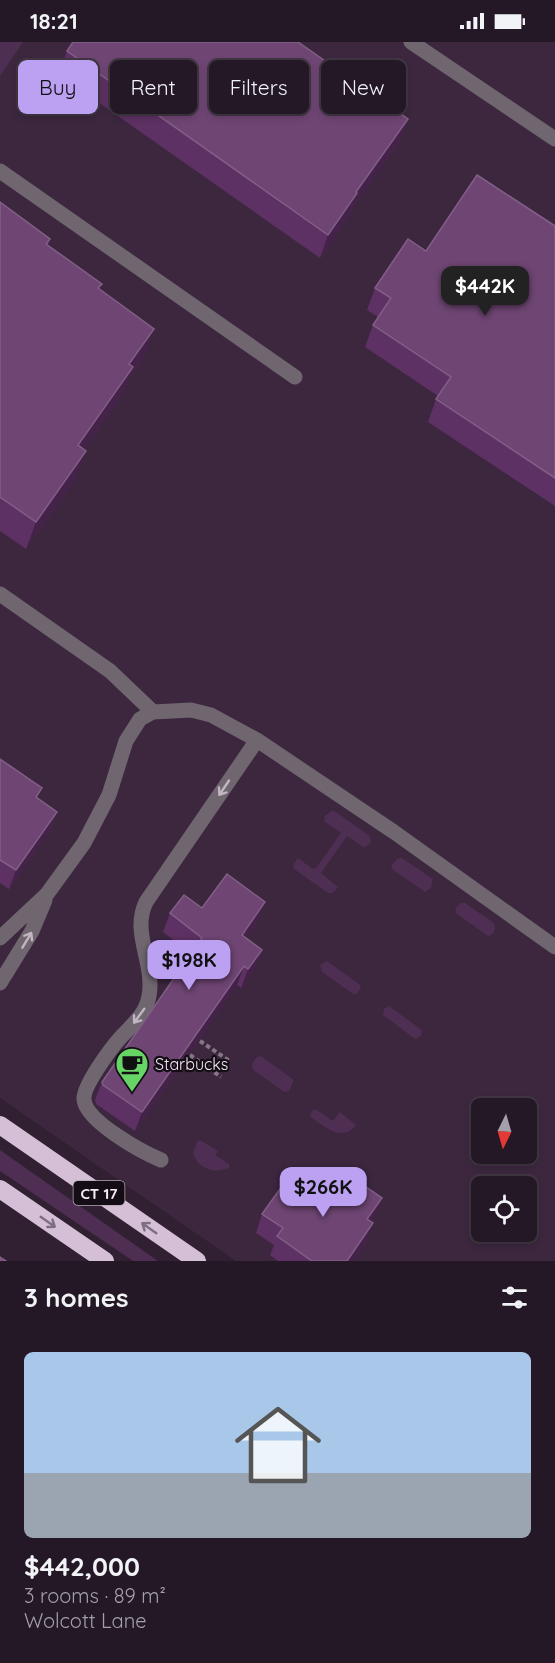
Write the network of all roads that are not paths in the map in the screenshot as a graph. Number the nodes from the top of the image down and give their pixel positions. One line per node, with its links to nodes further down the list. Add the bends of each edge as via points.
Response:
1 (411, 42): 2 (street)
2 (555, 139)
3 (0, 171): 4 (street)
4 (295, 377)
5 (0, 594): 6 (street, via 110,671)
6 (153, 712): 7 (street, via 191,710); 8 (street, via 140,718 131,730 102,810 84,843)
7 (257, 740): 10 (street); 13 (street, one-way to 13, via 141,910 139,926 149,967 149,998 141,1016 118,1040 83,1096 93,1117 142,1152)
8 (47, 894): 9 (street); 11 (street, one-way to 8, via 32,931)
9 (0, 938)
10 (555, 947)
11 (0, 982)
12 (0, 1125): 16 (highway, CT 17, one-way to 12)
13 (161, 1160)
14 (0, 1189): 15 (highway, one-way to 15)
15 (105, 1261)
16 (197, 1261)

